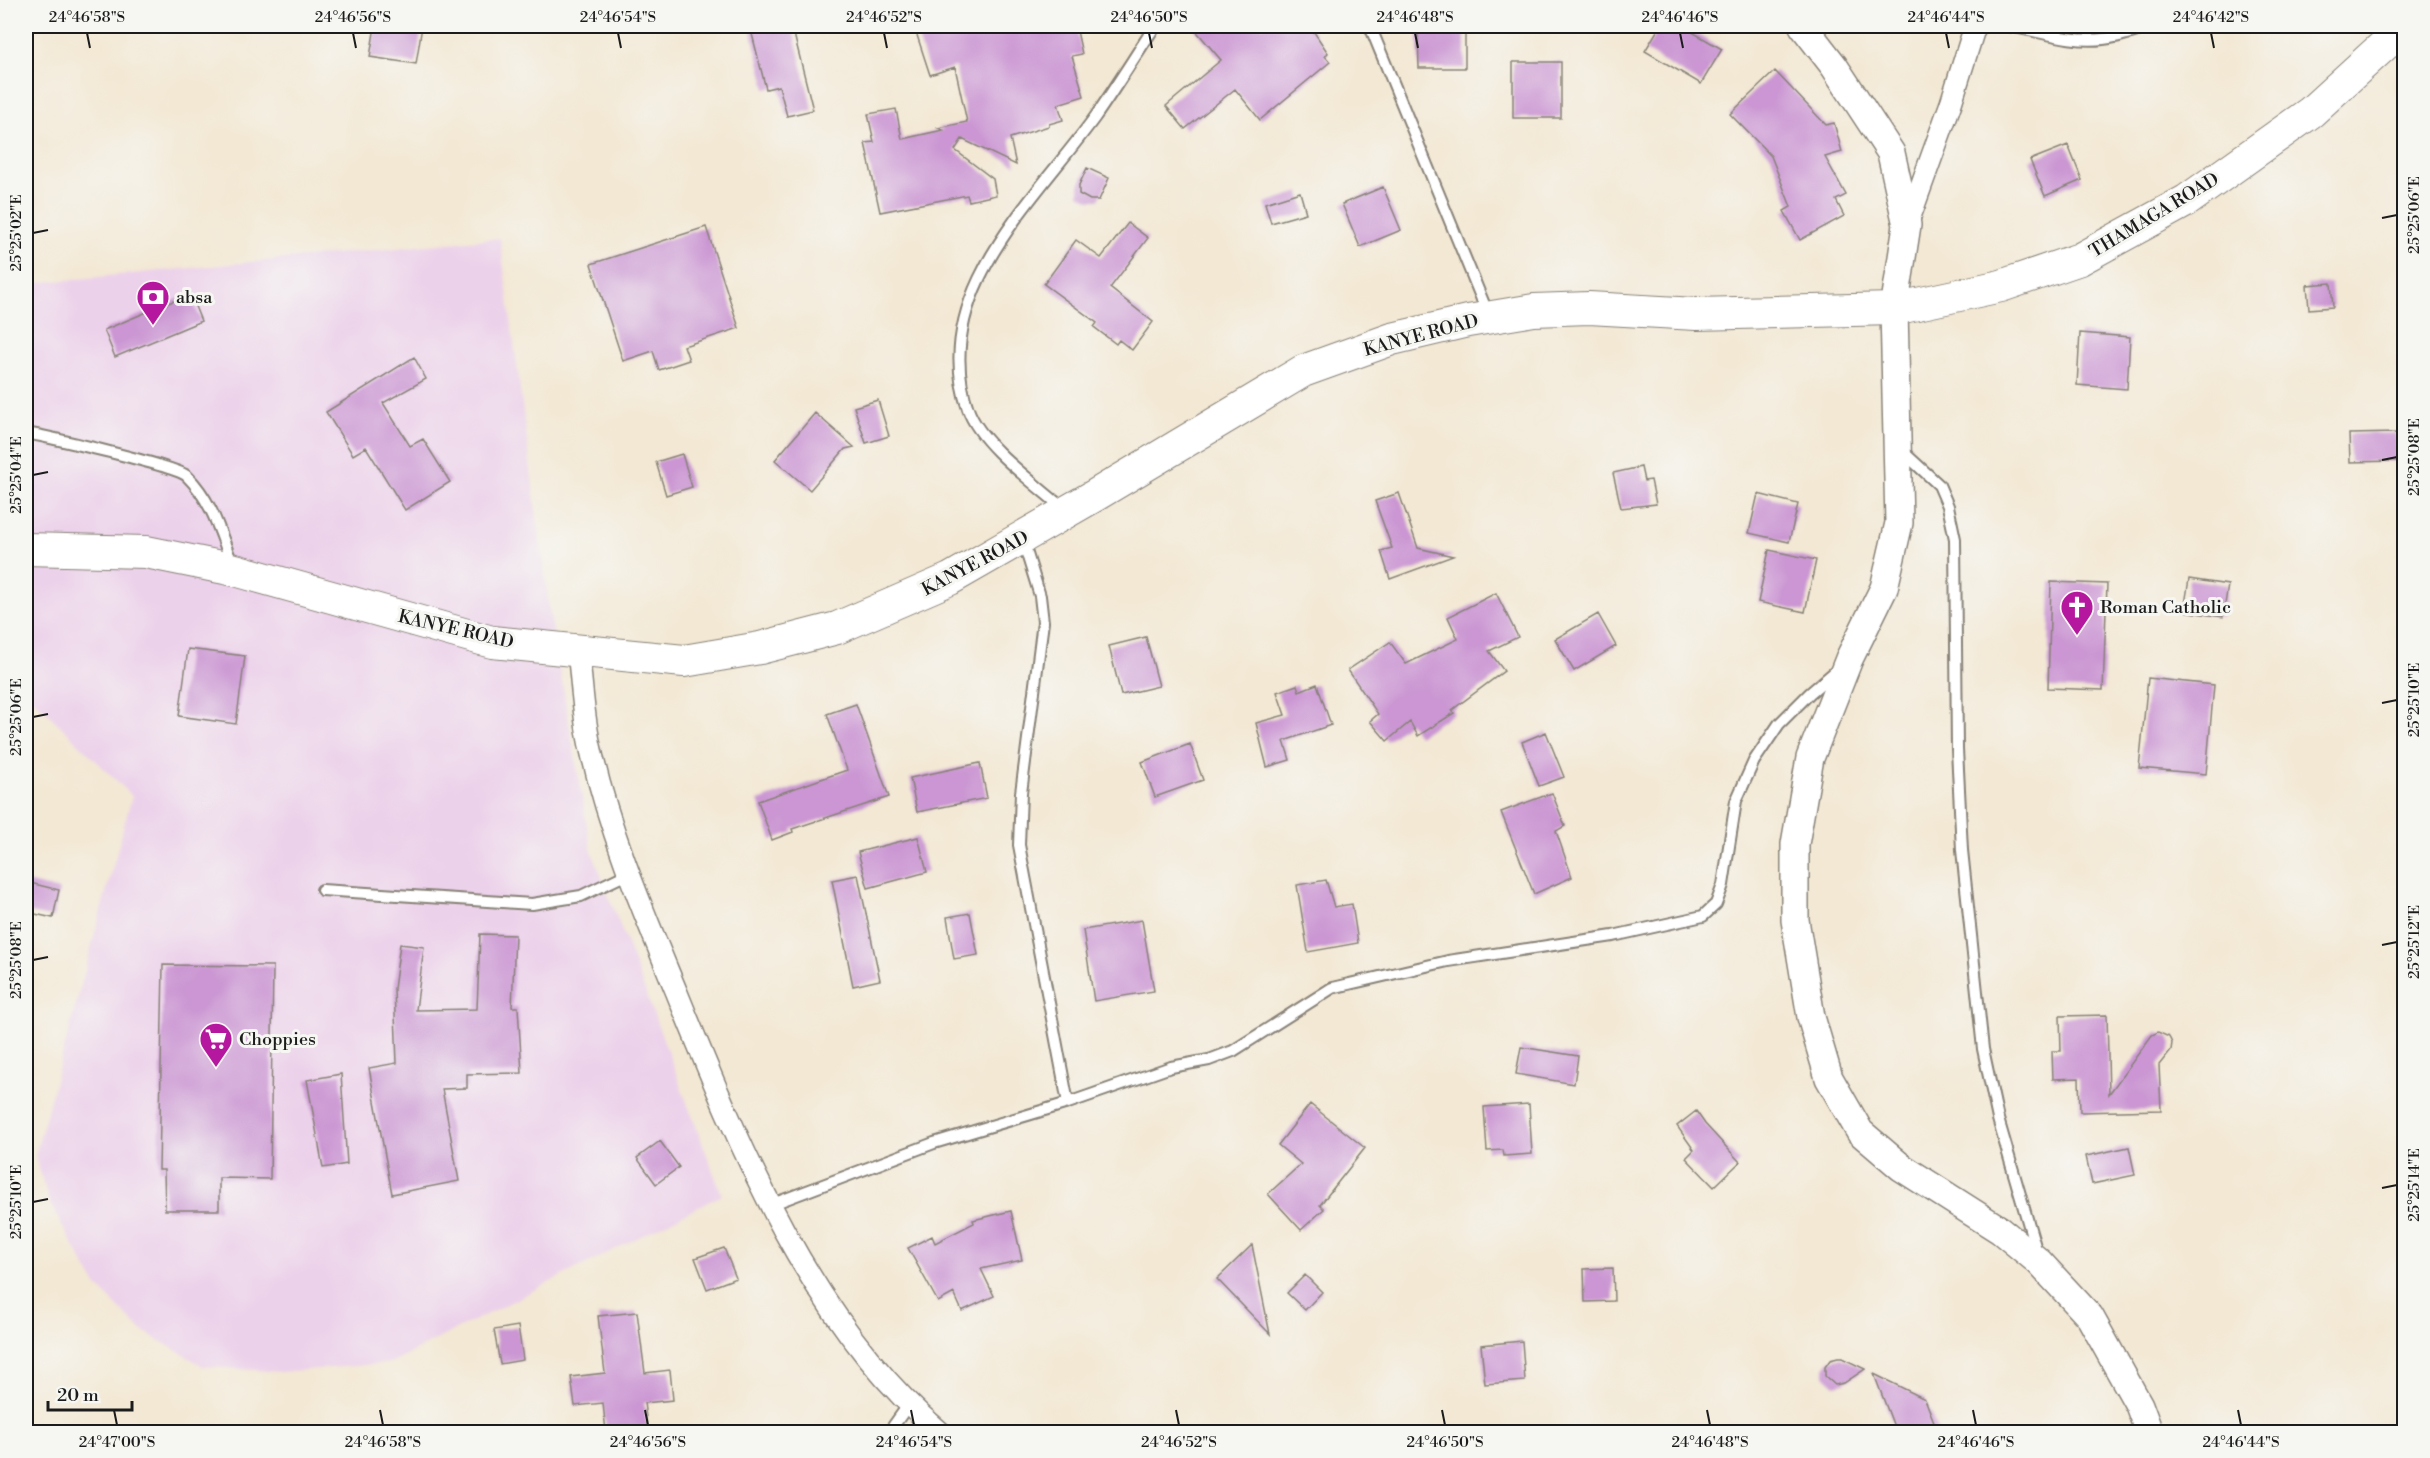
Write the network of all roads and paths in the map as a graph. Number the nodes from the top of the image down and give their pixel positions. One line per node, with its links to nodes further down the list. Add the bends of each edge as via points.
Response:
1 (1155, 26): 13 (lane, via 1095,117 993,249 974,287 962,335 960,370 968,410 987,442)
2 (1370, 26): 10 (lane)
3 (1803, 26): 8 (street, via 1891,153)
4 (1975, 26): 8 (street)
5 (2009, 26): 6 (lane, via 2100,40)
6 (2154, 26)
7 (2404, 26): 9 (main road, THAMAGA ROAD, via 2311,112 2186,201 2080,259 2001,286)
8 (1906, 225): 9 (street)
9 (1894, 309): 10 (main road, KANYE ROAD, via 1696,314 1588,308); 12 (street)
10 (1489, 317): 13 (main road, KANYE ROAD, via 1392,339 1303,371)
11 (26, 433): 16 (lane, via 184,474 208,501)
12 (1899, 447): 18 (street, via 1899,523 1884,588); 23 (lane, via 1939,484 1954,539 1962,850 1983,1048 1998,1119)
13 (1067, 511): 14 (main road, KANYE ROAD)
14 (1022, 538): 17 (main road, KANYE ROAD, via 950,579 897,603 837,628 760,648 684,661); 21 (lane, via 1040,596 1043,622 1021,793 1019,845)
15 (26, 549): 16 (main road, KANYE ROAD, via 146,552)
16 (235, 570): 17 (main road, KANYE ROAD, via 492,642)
17 (578, 651): 19 (street, via 590,748)
18 (1849, 659): 21 (lane, via 1779,724 1754,761 1736,801 1723,885 1716,904 1704,916 1613,936 1448,961 1332,988 1233,1051 1209,1060 1171,1066); 23 (street, via 1810,758 1795,844 1795,920 1810,1017 1829,1078 1860,1132 1901,1167 2000,1230)
19 (629, 873): 20 (lane, via 580,896 532,904); 22 (street, via 695,1039)
20 (322, 890)
21 (1068, 1103): 22 (lane, via 934,1143)
22 (770, 1205): 24 (street, via 815,1283)
23 (2039, 1262): 27 (street, via 2090,1317 2139,1405)
24 (909, 1404): 25 (lane); 26 (street)
25 (889, 1432)
26 (940, 1432)
27 (2149, 1432)

